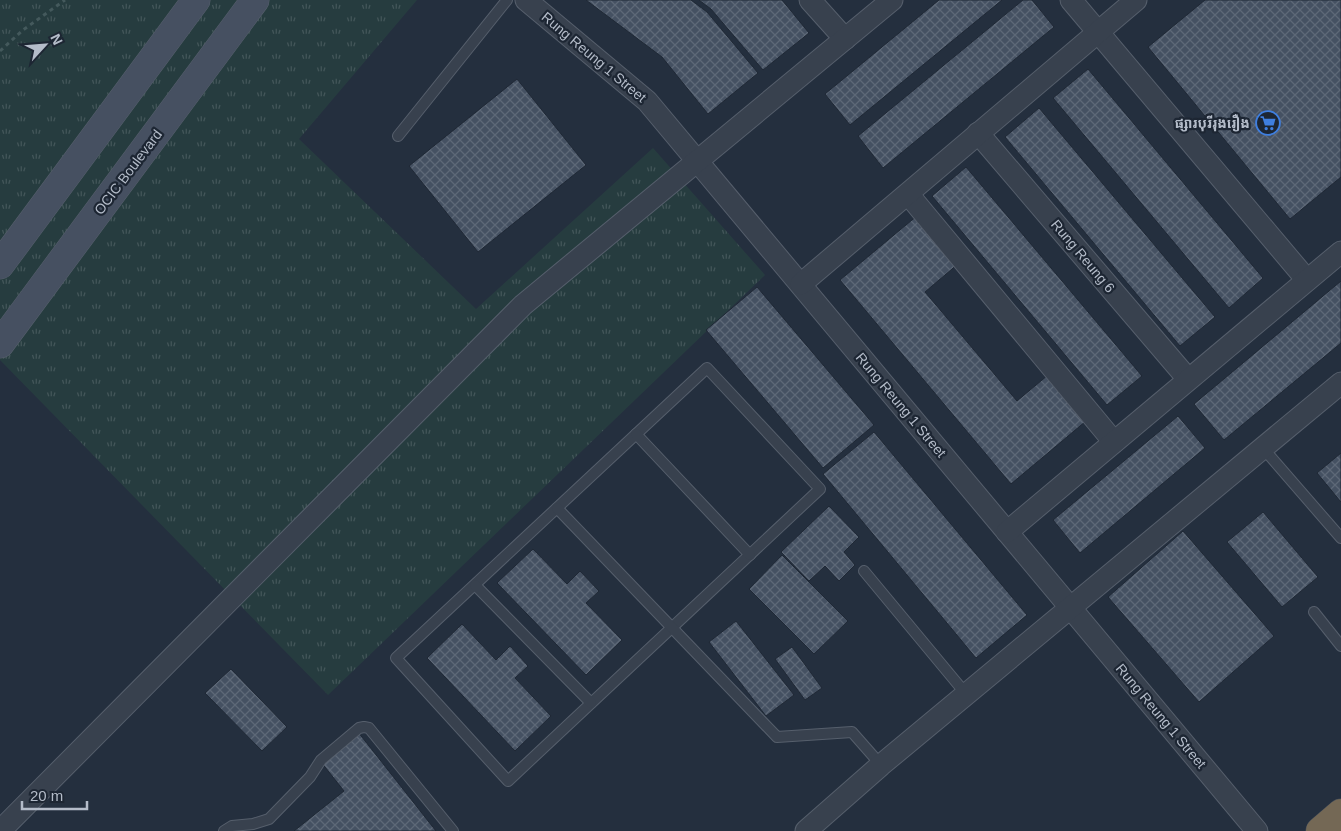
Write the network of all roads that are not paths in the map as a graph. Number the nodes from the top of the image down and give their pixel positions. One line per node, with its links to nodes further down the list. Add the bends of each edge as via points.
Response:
1 (196, 0): 16 (street)
2 (255, 0): 19 (street, OCIC Boulevard)
3 (507, 0): 12 (lane)
4 (526, 0): 13 (street, Rung Reung 1 Street, via 647,101)
5 (810, 0): 10 (street)
6 (892, 0): 10 (street)
7 (1071, 0): 9 (street)
8 (1136, 0): 9 (street)
9 (1098, 32): 11 (street); 17 (street)
10 (845, 39): 13 (street)
11 (978, 133): 14 (street); 20 (street, Rung Reung 6)
12 (398, 136)
13 (698, 161): 18 (street, Rung Reung 1 Street); 39 (street, via 523,305)
14 (908, 194): 18 (street); 23 (street)
15 (1341, 252): 17 (street)
16 (0, 265)
17 (1307, 280): 20 (street)
18 (801, 284): 26 (street, Rung Reung 1 Street)
19 (0, 344)
20 (1188, 380): 23 (street)
21 (1341, 383): 24 (street)
22 (636, 434): 25 (lane); 28 (lane); 28 (lane, via 707,368 820,489)
23 (1114, 442): 26 (street)
24 (1263, 448): 27 (lane); 31 (street)
25 (556, 508): 30 (lane); 33 (lane)
26 (1007, 532): 31 (street, Rung Reung 1 Street)
27 (1341, 538)
28 (750, 555): 33 (lane)
29 (864, 572): 35 (lane)
30 (475, 584): 36 (lane); 36 (lane, via 396,658 508,781)
31 (1071, 608): 35 (street); 43 (street, Rung Reung 1 Street)
32 (1314, 612): 34 (lane)
33 (672, 628): 36 (lane); 37 (lane, via 777,737 852,732)
34 (1341, 646)
35 (966, 694): 37 (street)
36 (592, 703)
37 (881, 765): 42 (street)
38 (1341, 813): 44 (highway)
39 (0, 831)
40 (224, 831): 41 (lane, via 232,826 269,819 310,777 321,760 364,727 369,728)
41 (453, 831)
42 (806, 831)
43 (1257, 831)
44 (1320, 831)

